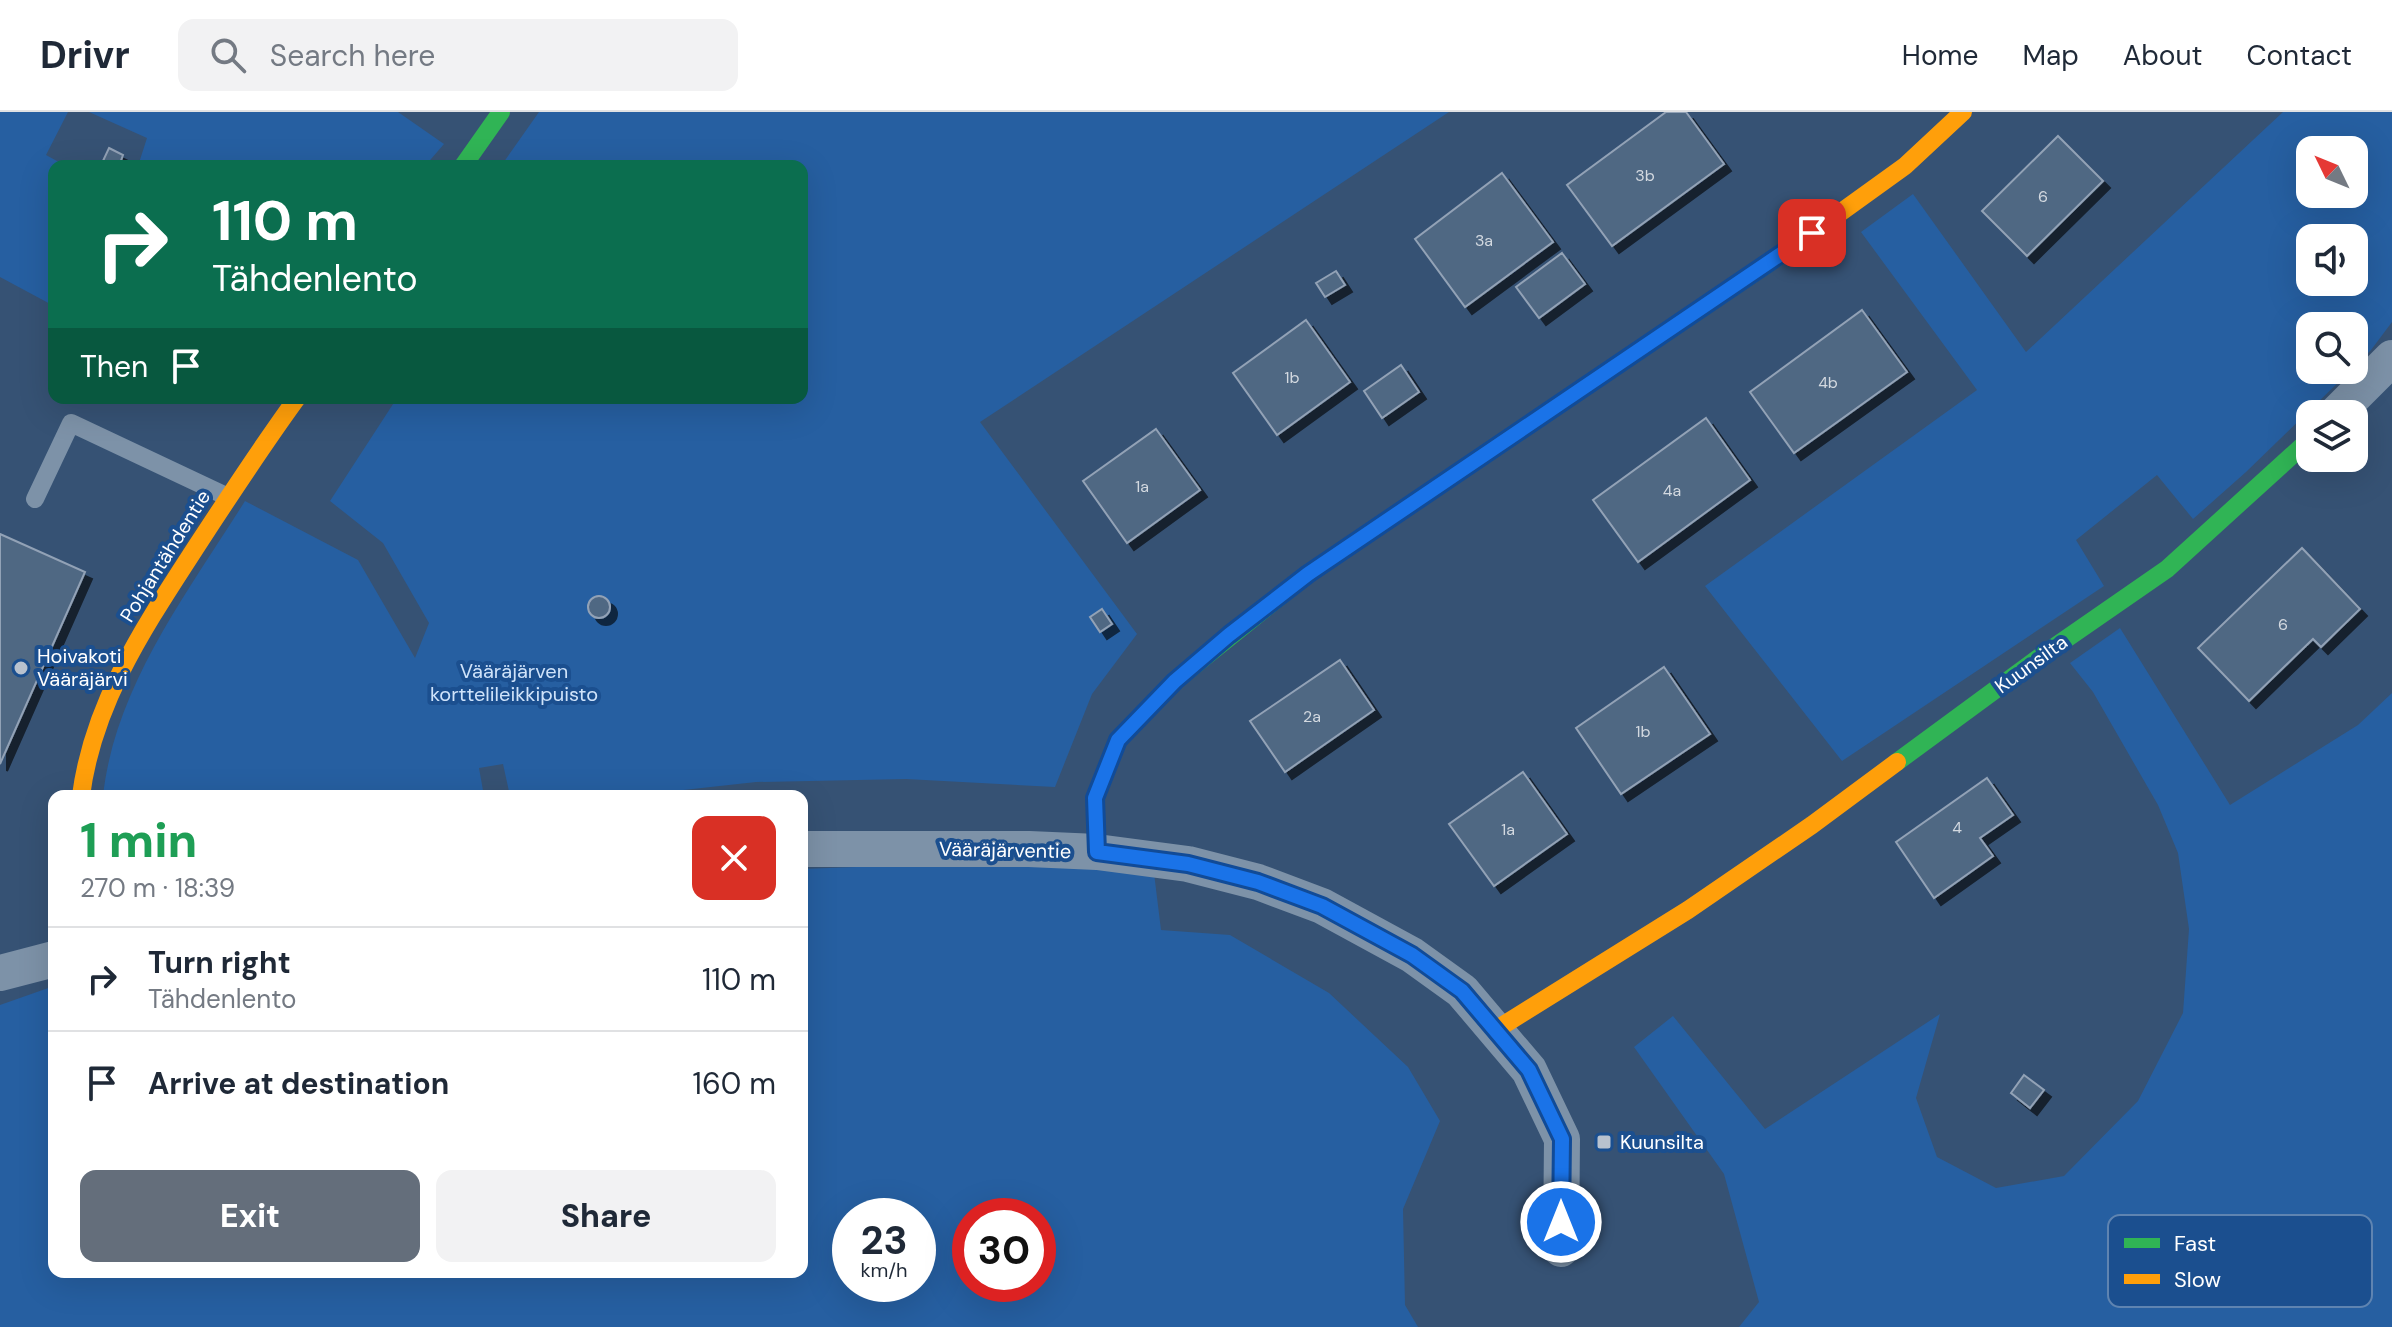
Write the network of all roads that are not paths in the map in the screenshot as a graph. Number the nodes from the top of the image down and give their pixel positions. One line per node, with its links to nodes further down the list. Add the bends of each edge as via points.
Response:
1 (501, 112): 3 (street)
2 (1963, 112): 12 (street, via 1851,207 1308,574 1186,672 1118,740 1095,798)
3 (467, 160)
4 (2392, 358): 5 (street)
5 (2350, 400)
6 (293, 404): 8 (street, Pohjantähdentie)
7 (2296, 452): 15 (street, Kuunsilta, via 2167,569 1800,834)
8 (228, 497): 9 (lane, via 71,423); 10 (street, Pohjantähdentie, via 148,619 105,705)
9 (35, 499)
10 (81, 790)
11 (808, 849): 12 (street, Vääräjärventie)
12 (1097, 852): 15 (street, Vääräjärventie, via 1188,864 1322,906 1412,955 1462,991)
13 (48, 961): 14 (street)
14 (0, 973)
15 (1497, 1029): 16 (street, Vääräjärventie, via 1529,1070 1562,1139)
16 (1561, 1249)

